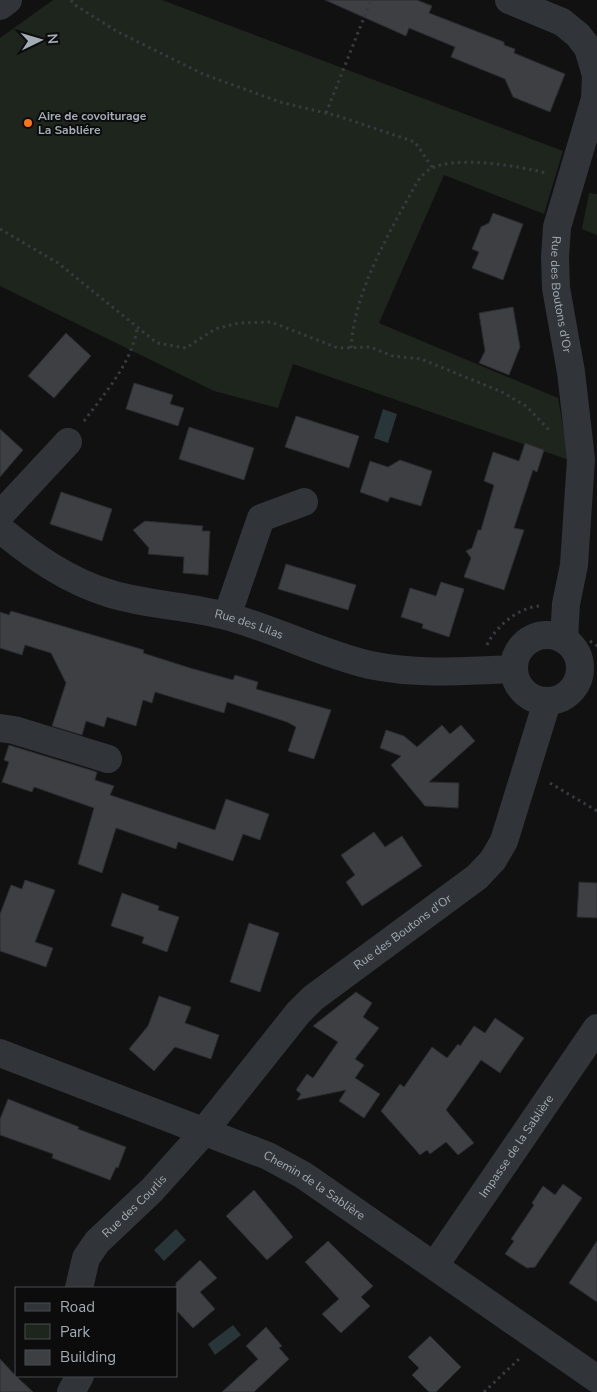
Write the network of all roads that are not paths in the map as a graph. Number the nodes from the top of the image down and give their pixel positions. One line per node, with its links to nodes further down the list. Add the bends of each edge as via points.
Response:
1 (8, 0): 3 (street)
2 (509, 0): 9 (street, Rue des Boutons d'Or, via 562,22 578,35 593,60 596,75 595,98 557,226 555,258 556,288 571,372 581,459 574,565 566,604)
3 (0, 6)
4 (68, 442): 6 (street)
5 (304, 502): 8 (street, via 261,518)
6 (0, 515)
7 (0, 529): 8 (street, Rue des Lilas, via 48,566 88,586 147,602)
8 (227, 616): 10 (street, Rue des Lilas, via 369,664 412,671)
9 (564, 639): 10 (street, via 546,634 528,640); 11 (street)
10 (501, 669): 12 (street, via 514,675 522,692 539,702)
11 (589, 671): 12 (street, via 574,689 558,701)
12 (547, 702): 17 (street, Rue des Boutons d'Or, via 504,842 493,860 477,876 313,998)
13 (0, 728): 14 (street)
14 (108, 759)
15 (597, 1028): 18 (street, Impasse de la Sablière)
16 (0, 1053): 17 (street, Chemin de la Sablière)
17 (203, 1130): 18 (street, Chemin de la Sablière, via 268,1156 303,1175); 19 (street, Rue des Courlis, via 152,1190 96,1242 86,1258)
18 (434, 1265): 21 (street, Chemin de la Sablière)
19 (79, 1287)
20 (79, 1377): 22 (street)
21 (597, 1378)
22 (71, 1392)

